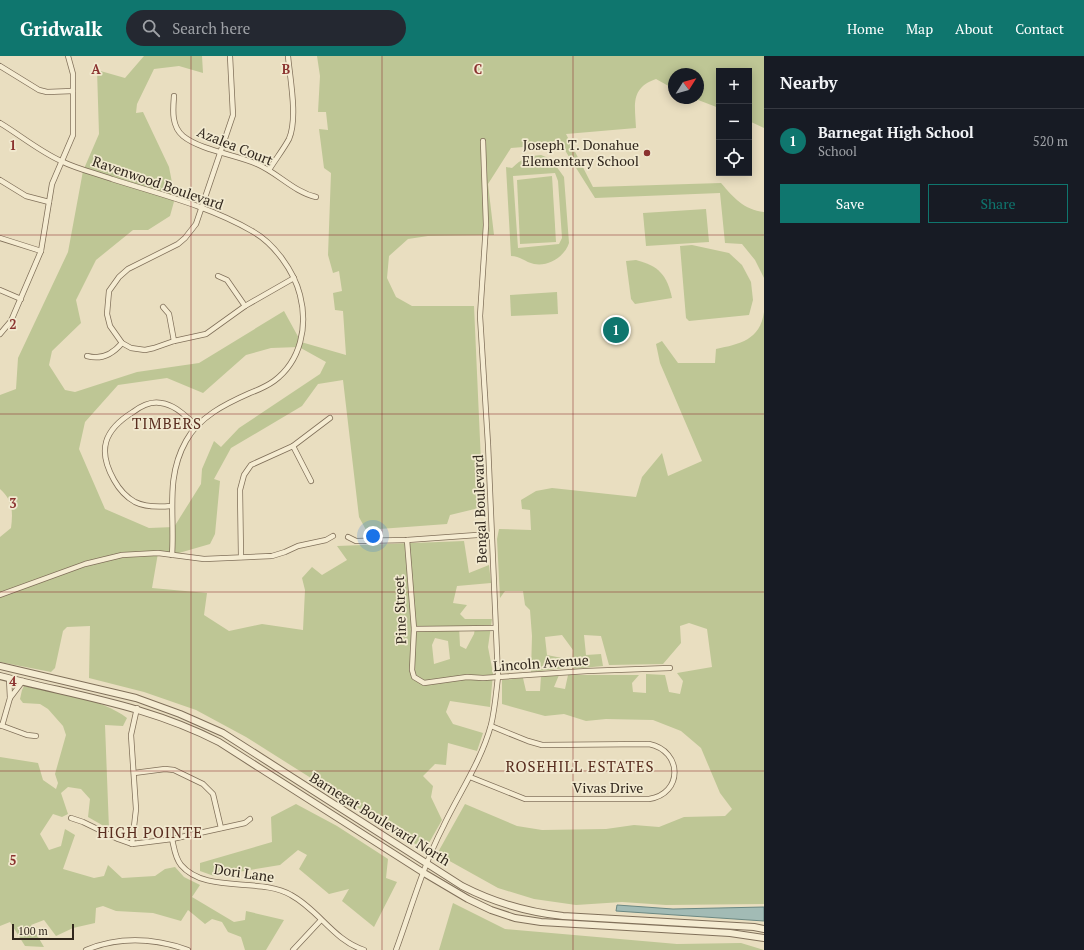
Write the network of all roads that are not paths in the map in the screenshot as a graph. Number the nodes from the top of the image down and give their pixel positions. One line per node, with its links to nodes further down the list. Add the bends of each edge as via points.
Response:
1 (68, 56): 5 (street)
2 (230, 56): 9 (street, via 233,115)
3 (288, 56): 11 (street, via 293,119 291,132)
4 (0, 66): 5 (street, via 39,90)
5 (73, 91): 10 (street, via 73,135)
6 (174, 96): 9 (street, Azalea Court, via 174,117 178,130 189,140)
7 (0, 123): 10 (street, Ravenwood Boulevard)
8 (483, 141): 33 (street, Bengal Boulevard, via 486,239 480,316)
9 (220, 152): 11 (street, Azalea Court); 15 (street)
10 (61, 161): 14 (street, via 52,184); 15 (street, Ravenwood Boulevard)
11 (269, 170): 13 (street, Azalea Court, via 301,191)
12 (0, 180): 14 (street, via 26,196)
13 (316, 197)
14 (49, 202): 17 (street)
15 (202, 207): 19 (street, Ravenwood Boulevard, via 232,220 263,238); 26 (street, via 196,224 185,238 128,269 112,286 108,297 107,314 110,326)
16 (0, 238): 17 (street)
17 (41, 250): 21 (street)
18 (218, 276): 22 (street, via 227,280)
19 (294, 278): 22 (street); 29 (street, Ravenwood Boulevard, via 302,300 304,324 300,344 290,364 274,381 221,407)
20 (0, 290): 21 (street)
21 (21, 299): 24 (street, via 11,321)
22 (245, 306): 25 (street, via 206,334)
23 (163, 307): 25 (street, via 169,314)
24 (0, 334)
25 (174, 341): 26 (street, via 145,350 131,348)
26 (122, 343): 27 (street, via 102,358)
27 (86, 356)
28 (330, 418): 30 (street)
29 (197, 426): 32 (street, Ravenwood Boulevard, via 186,440 177,461 172,483); 32 (street, via 171,405 152,403 144,405 124,418 107,436 104,456 118,488 136,502)
30 (293, 446): 31 (street); 38 (street, via 251,465 244,476 240,490)
31 (310, 481)
32 (171, 506): 37 (street, Ravenwood Boulevard, via 174,532)
33 (491, 534): 36 (street); 40 (street, Bengal Boulevard)
34 (333, 536): 38 (street, via 272,556)
35 (348, 537): 36 (street, via 356,541)
36 (407, 540): 41 (street, Pine Street)
37 (172, 554): 38 (street, via 204,559); 39 (street, via 140,554 85,564)
38 (240, 557)
39 (0, 596)
40 (495, 628): 41 (street); 45 (street, Bengal Boulevard)
41 (414, 629): 47 (street, Pine Street, via 412,670)
42 (0, 666): 61 (street, Barnegat Boulevard North, via 136,698 223,733)
43 (670, 668): 45 (street, Lincoln Avenue)
44 (0, 676): 46 (street, Barnegat Boulevard North)
45 (498, 677): 47 (street, Lincoln Avenue, via 467,677 424,682); 52 (street, Bengal Boulevard)
46 (9, 678): 48 (street, Barnegat Boulevard North); 49 (street)
47 (415, 679)
48 (23, 681): 49 (street); 50 (street, Barnegat Boulevard North)
49 (10, 698): 51 (street)
50 (137, 708): 54 (street, via 131,735); 62 (street, Barnegat Boulevard North, via 177,722 220,742)
51 (1, 725): 53 (street)
52 (491, 726): 55 (street, Bengal Boulevard); 55 (street, Vivas Drive, via 542,745 658,746 672,760 674,775 666,791 656,798 649,799 525,799)
53 (36, 736)
54 (134, 773): 58 (street, via 174,770 203,784 213,794); 60 (street, via 136,809)
55 (470, 777): 61 (street, Bengal Boulevard)
56 (71, 818): 60 (street)
57 (250, 819): 58 (street, via 244,823)
58 (221, 828): 59 (street)
59 (172, 839): 60 (street); 63 (street, Dori Lane, via 180,864 189,872 230,884 278,888 302,901)
60 (132, 844)
61 (427, 863): 62 (street, Bengal Boulevard); 64 (street, Barnegat Boulevard North, via 482,896 535,913)
62 (424, 873): 65 (street, Barnegat Boulevard North, via 468,899 515,918 541,922 730,933); 70 (street, Bengal Boulevard)
63 (321, 920): 68 (street); 69 (street, Dori Lane, via 348,944)
64 (764, 929)
65 (764, 938)
66 (86, 950): 67 (street, via 105,943 139,939 170,943)
67 (188, 950)
68 (293, 950)
69 (364, 950)
70 (396, 950)

